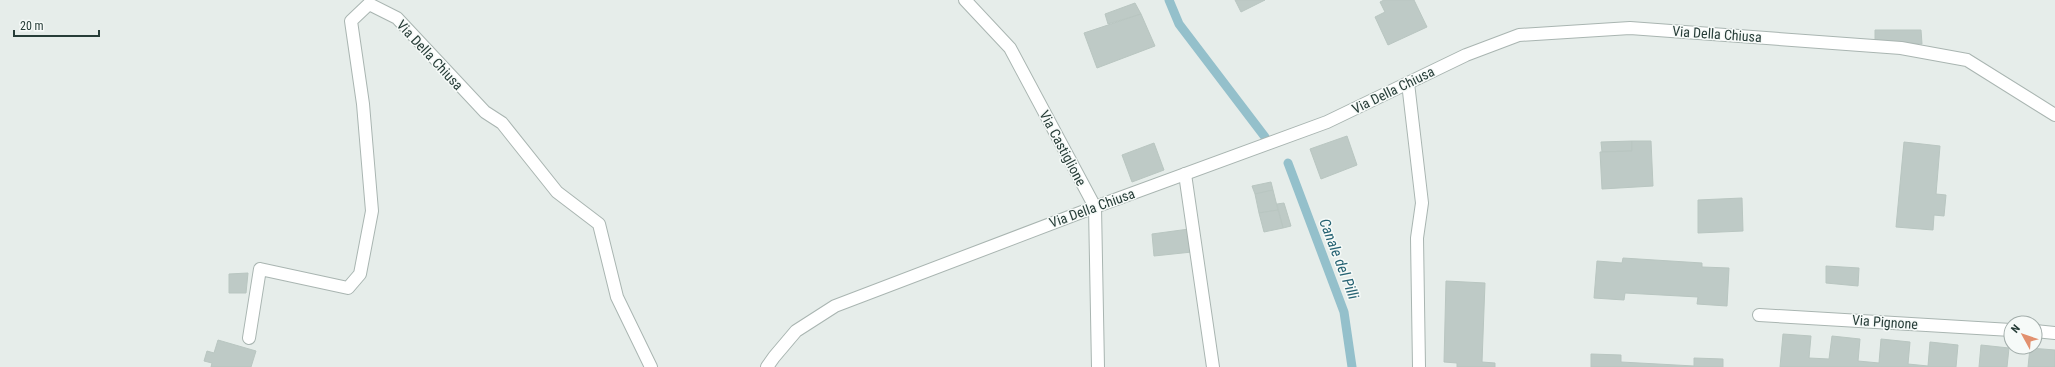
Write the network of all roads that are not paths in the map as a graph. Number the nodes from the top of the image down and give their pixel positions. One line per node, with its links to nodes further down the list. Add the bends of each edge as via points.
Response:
1 (965, 0): 5 (street, Via Castiglione, via 1010,48)
2 (1408, 83): 3 (street, Via Della Chiusa, via 1466,55 1519,35 1630,28 1901,48 1967,60); 4 (street, Via Della Chiusa, via 1327,122); 15 (street, via 1422,203 1417,238)
3 (2055, 115)
4 (1185, 174): 5 (street, Via Della Chiusa); 14 (street)
5 (1095, 207): 12 (street, Via Della Chiusa, via 835,306 796,331); 13 (street, Via Castiglione)
6 (1760, 314): 7 (street, Via Pignone)
7 (2003, 329)
8 (2043, 332): 9 (street)
9 (2055, 333)
10 (249, 338): 11 (street, Via Della Chiusa, via 260,269 348,288 360,274 372,211 363,104 351,21 369,4 397,18 485,112 502,123 557,192 599,224 617,297)
11 (651, 367)
12 (767, 367)
13 (1098, 367)
14 (1213, 367)
15 (1419, 367)

